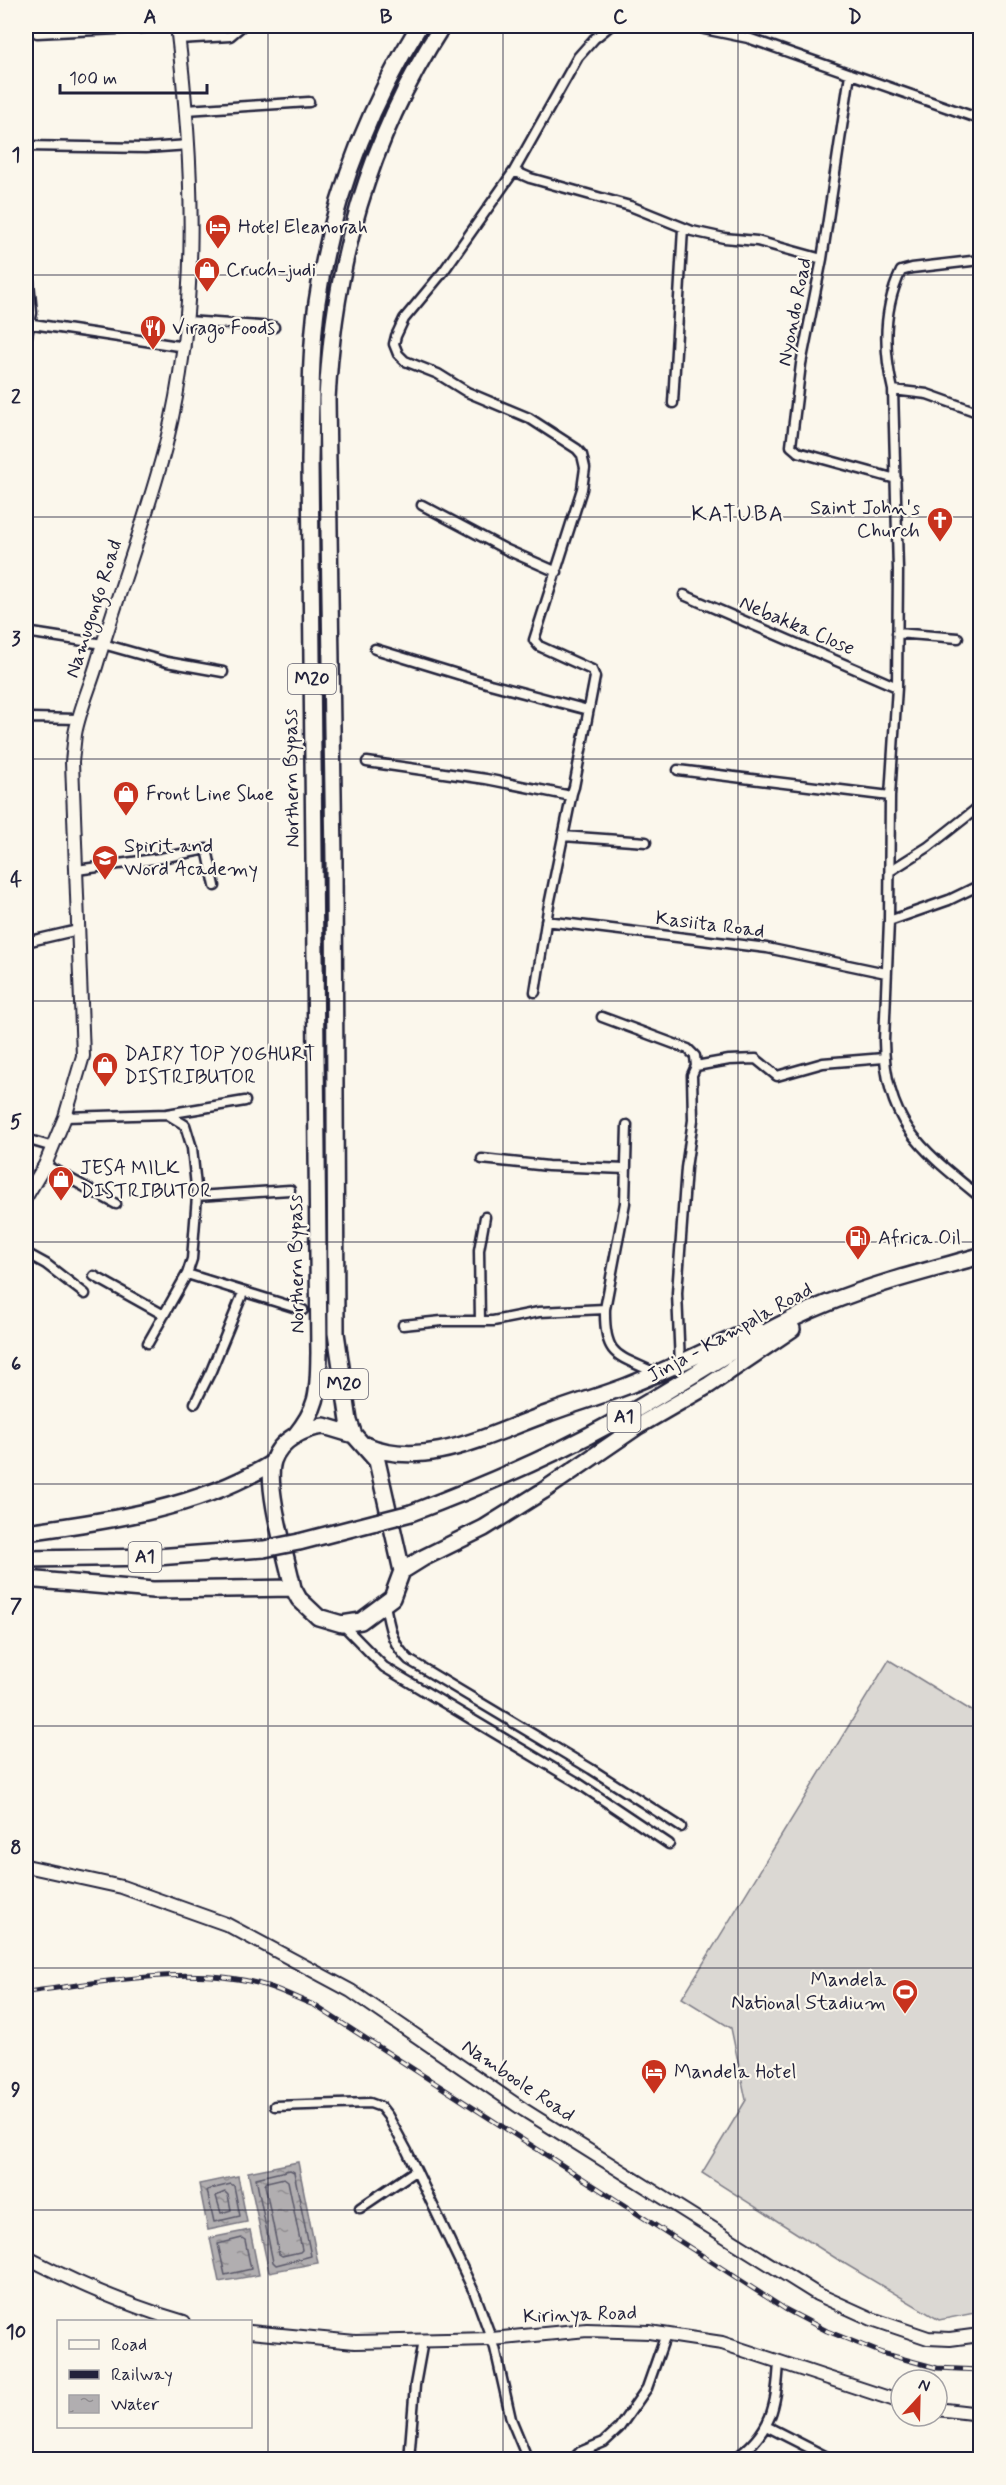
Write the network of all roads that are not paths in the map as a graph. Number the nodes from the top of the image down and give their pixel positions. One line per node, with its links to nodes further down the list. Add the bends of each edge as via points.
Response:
1 (177, 26): 7 (street); 8 (main road, Namugongo Road)
2 (242, 26): 8 (street, via 230,36)
3 (419, 26): 93 (highway, Northern Bypass / M20, via 368,121 344,183 317,302 311,365 319,1353 315,1406)
4 (442, 26): 94 (highway, Northern Bypass / M20, via 424,53 382,138 356,212 330,344 327,410 336,1333 347,1412)
5 (610, 26): 15 (street, via 578,57)
6 (698, 26): 9 (street, via 748,38)
7 (37, 33)
8 (178, 39): 11 (main road, Namugongo Road)
9 (850, 74): 12 (street); 18 (street, Nyondo Road)
10 (309, 102): 11 (street)
11 (186, 110): 13 (main road, Namugongo Road)
12 (981, 119)
13 (189, 145): 14 (street); 20 (main road, Namugongo Road, via 191,252)
14 (26, 146)
15 (514, 171): 16 (street, via 630,206); 30 (street, via 443,272 404,319 394,344 405,362 529,418 582,455 582,489)
16 (683, 228): 18 (street, via 757,241); 26 (street)
17 (26, 252): 21 (street, via 32,303)
18 (822, 259): 28 (street, Nyondo Road, via 801,363 791,446 798,452)
19 (981, 260): 25 (street, via 902,271 886,320)
20 (187, 321): 22 (street); 24 (main road, Namugongo Road)
21 (27, 324): 23 (street); 24 (street)
22 (274, 327)
23 (26, 340)
24 (185, 347): 35 (main road, Namugongo Road, via 166,444)
25 (893, 390): 27 (street, via 927,394); 28 (street)
26 (673, 404)
27 (981, 413)
28 (896, 479): 33 (street)
29 (422, 505): 30 (street)
30 (556, 572): 39 (street, via 534,640 539,646 592,670 595,677)
31 (684, 595): 38 (street, Nebakka Close)
32 (26, 632): 35 (street)
33 (897, 633): 34 (street); 38 (street)
34 (958, 638)
35 (103, 644): 37 (street); 40 (main road, Namugongo Road)
36 (375, 649): 39 (street)
37 (223, 672)
38 (897, 687): 45 (street)
39 (588, 710): 44 (street)
40 (78, 719): 41 (street); 49 (main road, Namugongo Road, via 72,762)
41 (26, 721)
42 (367, 762): 44 (street)
43 (678, 770): 45 (street)
44 (572, 793): 47 (street)
45 (890, 796): 50 (street)
46 (981, 806): 50 (street)
47 (564, 836): 48 (street); 53 (street)
48 (646, 842)
49 (77, 870): 52 (street, via 207,849); 55 (main road, Namugongo Road)
50 (890, 871): 54 (street)
51 (981, 885): 54 (street)
52 (215, 886)
53 (546, 921): 57 (street, Kasiita Road, via 767,948); 58 (street)
54 (890, 921): 57 (street)
55 (78, 930): 56 (street); 64 (main road, Namugongo Road, via 83,1056)
56 (26, 942)
57 (886, 973): 60 (street)
58 (535, 992)
59 (602, 1017): 61 (street, via 688,1049 695,1056)
60 (884, 1058): 61 (street, via 823,1063 777,1076 756,1059); 74 (street, via 897,1112 910,1134)
61 (696, 1066): 90 (street, via 677,1293)
62 (245, 1101): 63 (street)
63 (167, 1114): 64 (street); 73 (street, via 184,1125 192,1148)
64 (65, 1117): 67 (main road, Namugongo Road)
65 (627, 1125): 70 (street)
66 (26, 1139): 67 (street)
67 (53, 1147): 69 (main road, Namugongo Road)
68 (483, 1159): 70 (street)
69 (45, 1165): 72 (main road, Namugongo Road); 75 (street)
70 (626, 1169): 84 (street, via 625,1203)
71 (290, 1190): 73 (street)
72 (26, 1195)
73 (197, 1196): 79 (street, via 192,1259)
74 (981, 1197)
75 (116, 1204)
76 (484, 1217): 87 (street, via 479,1250)
77 (26, 1253): 82 (street)
78 (981, 1256): 83 (highway, Jinja - Kampala Road / A1)
79 (187, 1274): 81 (street); 86 (street)
80 (94, 1276): 86 (street)
81 (243, 1293): 85 (street); 92 (street)
82 (85, 1294)
83 (828, 1303): 90 (highway, via 777,1318); 97 (highway, Jinja - Kampala Road / A1, bridge, via 748,1342 614,1423 535,1462 411,1513 264,1549 157,1557); 98 (highway, via 543,1491 484,1528)
84 (605, 1309): 87 (street, via 539,1312); 91 (street, via 612,1351)
85 (303, 1310)
86 (164, 1315): 89 (street)
87 (480, 1321): 88 (street)
88 (403, 1325)
89 (148, 1343)
90 (680, 1364): 91 (highway)
91 (656, 1373): 94 (highway, via 458,1446 396,1455 380,1452)
92 (195, 1403)
93 (295, 1436): 94 (highway, via 324,1426); 95 (highway, via 277,1452)
94 (358, 1440): 98 (highway, via 377,1461)
95 (272, 1463): 96 (highway, via 253,1475 167,1507 100,1522); 100 (highway, via 272,1488)
96 (26, 1532)
97 (26, 1559)
98 (402, 1571): 101 (highway, via 395,1593)
99 (26, 1579): 100 (highway, via 153,1590)
100 (293, 1588): 102 (highway, via 298,1599 318,1617)
101 (385, 1605): 102 (highway, via 361,1621); 103 (street, via 393,1641 409,1660)
102 (342, 1623): 104 (street, via 384,1667 575,1781)
103 (681, 1827)
104 (669, 1844)
105 (26, 1866): 113 (main road, Namboole Road, via 122,1887 226,1924 351,1991 524,2110 817,2294 902,2331 928,2338 950,2340)
106 (275, 2106): 107 (street, via 361,2102 381,2107)
107 (415, 2171): 108 (street); 114 (street)
108 (360, 2208)
109 (26, 2258): 110 (main road)
110 (177, 2320)
111 (252, 2332): 115 (main road, Kirinya Road, via 356,2342)
112 (666, 2334): 114 (main road, Kirinya Road, via 587,2330); 116 (main road, Kirinya Road, via 722,2343); 123 (street, via 647,2388 619,2428 604,2442 580,2452)
113 (981, 2335)
114 (492, 2339): 115 (main road, Kirinya Road); 122 (street, via 511,2419)
115 (423, 2341): 121 (street)
116 (779, 2361): 117 (main road, Kirinya Road); 120 (street, via 777,2398)
117 (889, 2398)
118 (949, 2410): 119 (main road)
119 (981, 2414)
120 (766, 2426): 124 (street, via 755,2442); 125 (street)
121 (409, 2460)
122 (528, 2460)
123 (572, 2460)
124 (733, 2460)
125 (833, 2460)

